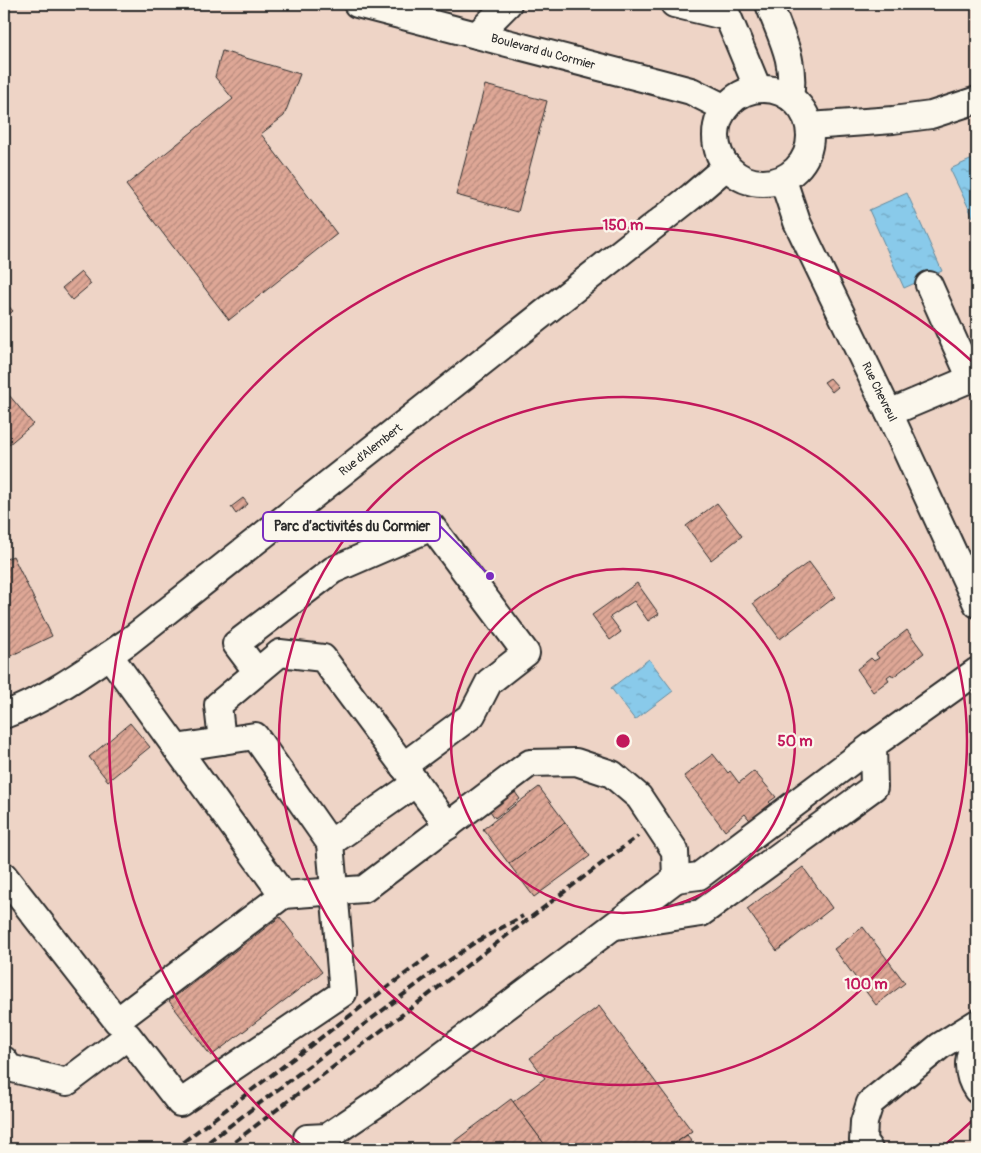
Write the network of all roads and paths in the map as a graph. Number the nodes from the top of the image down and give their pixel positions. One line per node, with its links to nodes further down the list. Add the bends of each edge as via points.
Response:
1 (357, 4): 5 (street, Boulevard du Cormier)
2 (508, 4): 5 (street)
3 (674, 4): 6 (street, via 728,17)
4 (769, 4): 7 (street, via 791,61)
5 (477, 35): 9 (street, Boulevard du Cormier, via 691,91)
6 (758, 89): 7 (street, via 772,89); 9 (street, via 746,92)
7 (790, 97): 10 (street, via 805,113)
8 (977, 100): 10 (street, via 922,116)
9 (725, 108): 11 (street, via 718,122 716,138 719,153)
10 (810, 126): 12 (street, via 806,158)
11 (727, 166): 12 (street, via 752,182); 17 (street, Rue d’Alembert)
12 (783, 180): 15 (street, Rue Chevreul, via 797,222)
13 (928, 285): 14 (street)
14 (974, 377): 15 (street)
15 (889, 413): 16 (street, Rue Chevreul)
16 (977, 604)
17 (109, 655): 20 (street, Rue d’Alembert, via 68,682); 23 (street)
18 (977, 671): 22 (street)
19 (257, 672): 21 (street, via 218,705); 24 (street, via 280,653 323,658); 24 (street, via 236,644 333,570 432,527 526,652 489,682 472,715)
20 (4, 715)
21 (222, 741): 23 (street); 26 (street, via 255,736)
22 (874, 745): 28 (street, via 699,876); 31 (street, via 874,787 701,914)
23 (176, 748): 30 (street)
24 (410, 775): 25 (street); 26 (street)
25 (448, 826): 28 (street, via 530,763 576,762 612,774 638,797 675,851); 29 (street, via 364,889)
26 (330, 843): 29 (street)
27 (4, 876): 33 (street)
28 (676, 879): 31 (street)
29 (333, 891): 30 (street); 33 (street, via 343,992 180,1103)
30 (283, 895): 33 (street)
31 (613, 926): 37 (street, via 382,1100 327,1137)
32 (977, 1023): 38 (street, via 940,1046 870,1102 863,1141)
33 (123, 1029): 35 (street, via 67,1082 9,1068)
34 (977, 1034): 36 (street, via 969,1054 971,1080)
35 (4, 1060)
36 (977, 1090)
37 (305, 1145)
38 (869, 1149)

